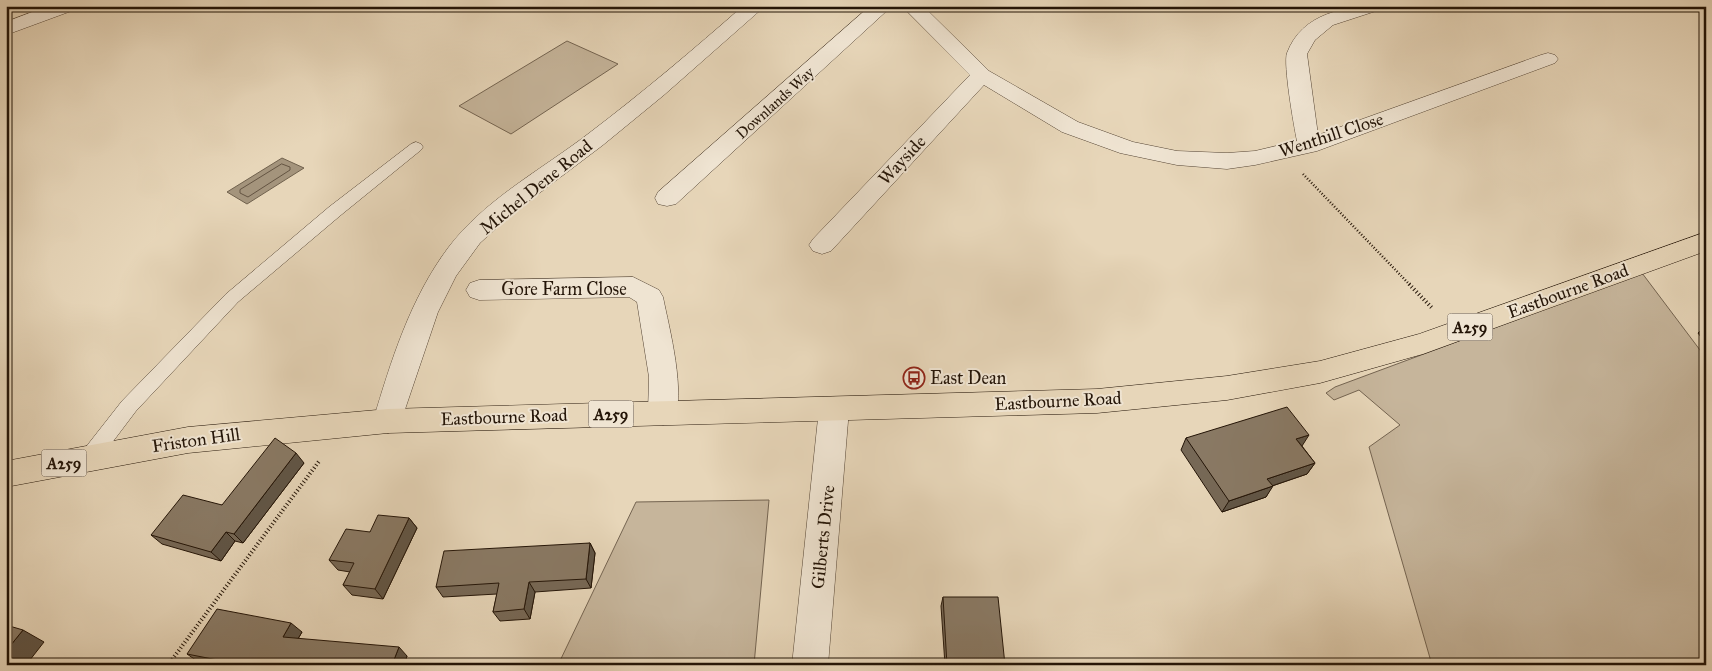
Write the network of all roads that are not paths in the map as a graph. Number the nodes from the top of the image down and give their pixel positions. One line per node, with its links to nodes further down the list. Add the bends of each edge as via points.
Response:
1 (66, 6): 6 (street)
2 (755, 6): 17 (street, Michel Dene Road, via 620,120 492,218 458,253 433,294 399,382)
3 (882, 6): 11 (street, Downlands Way)
4 (912, 6): 8 (street, Wenthill Close)
5 (1372, 6): 9 (street, via 1326,21 1307,36 1297,54 1303,119)
6 (6, 29)
7 (1548, 59): 9 (street, Wenthill Close)
8 (982, 75): 9 (street, Wenthill Close, via 1070,127 1128,148 1177,158 1227,161); 13 (street, Wayside)
9 (1310, 146)
10 (416, 147): 18 (lane, via 232,298 130,406)
11 (667, 198)
12 (1706, 241): 15 (main road, Eastbourne Road / A259, via 1423,344 1320,372 1226,388 1097,401)
13 (822, 245)
14 (479, 290): 16 (street, Gore Farm Close, via 633,287 650,297 663,377)
15 (834, 409): 16 (main road, Eastbourne Road / A259); 20 (street, Gilberts Drive)
16 (663, 413): 17 (main road, Eastbourne Road / A259)
17 (388, 421): 18 (main road, Friston Hill / A259, via 188,440)
18 (89, 458): 19 (main road, Friston Hill / A259)
19 (6, 474)
20 (810, 665)

